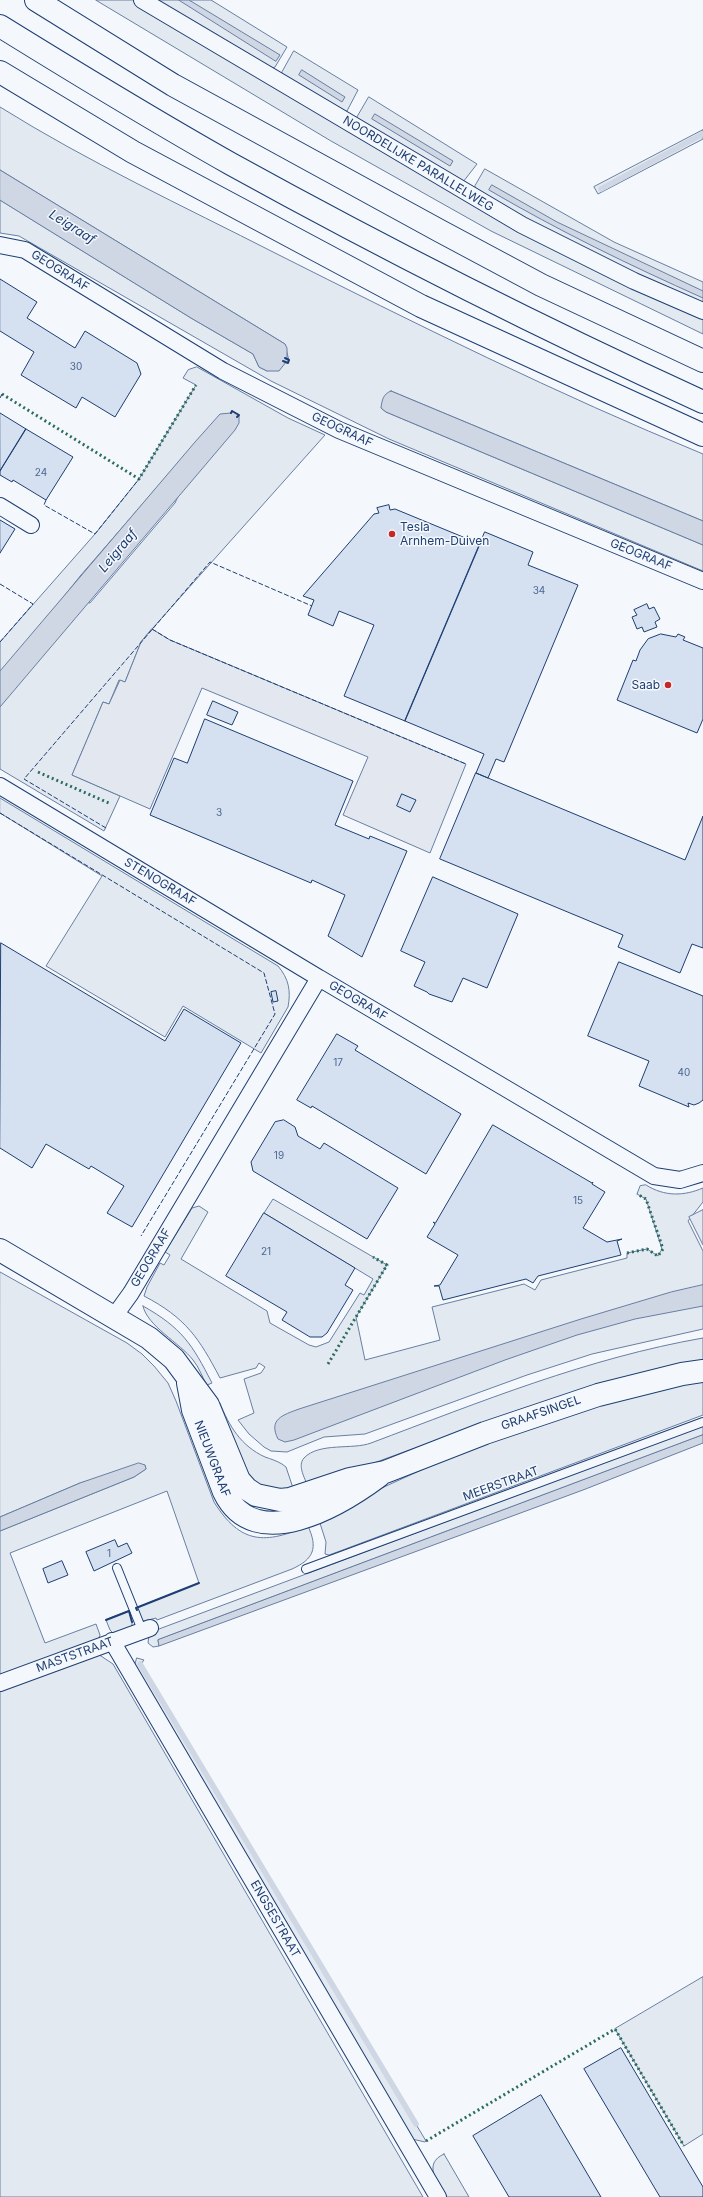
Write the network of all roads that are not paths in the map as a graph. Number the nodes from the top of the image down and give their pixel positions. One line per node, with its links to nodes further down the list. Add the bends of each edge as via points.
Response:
1 (36, 0): 7 (main road, via 173,84 440,231 541,285)
2 (142, 0): 6 (street, NOORDELIJKE PARALLELWEG, via 522,225 628,278)
3 (0, 26): 8 (main road, via 230,163 390,250)
4 (0, 72): 9 (main road, via 133,152 421,306)
5 (0, 245): 12 (street, GEOGRAAF, via 25,250 223,371 339,430)
6 (703, 311)
7 (703, 361)
8 (703, 402)
9 (703, 436)
10 (0, 506): 11 (street)
11 (31, 525)
12 (703, 580)
13 (0, 786): 14 (street, STENOGRAAF)
14 (319, 978): 15 (street, GEOGRAAF, via 654,1176 680,1180); 17 (street, GEOGRAAF, via 131,1293)
15 (703, 1173)
16 (0, 1250): 17 (main road, NIEUWGRAAF)
17 (113, 1318): 20 (main road, NIEUWGRAAF, via 149,1338 186,1373 208,1405 232,1469 247,1489 256,1495)
18 (703, 1371): 20 (main road, GRAAFSINGEL, via 641,1383 571,1403 385,1472 350,1479)
19 (703, 1422): 22 (lane, MEERSTRAAT)
20 (308, 1504)
21 (117, 1568): 23 (lane)
22 (306, 1569)
23 (146, 1629): 24 (street, MASTSTRAAT)
24 (112, 1641): 25 (street, MASTSTRAAT); 26 (street, ENGSESTRAAT)
25 (0, 1683)
26 (438, 2197)

